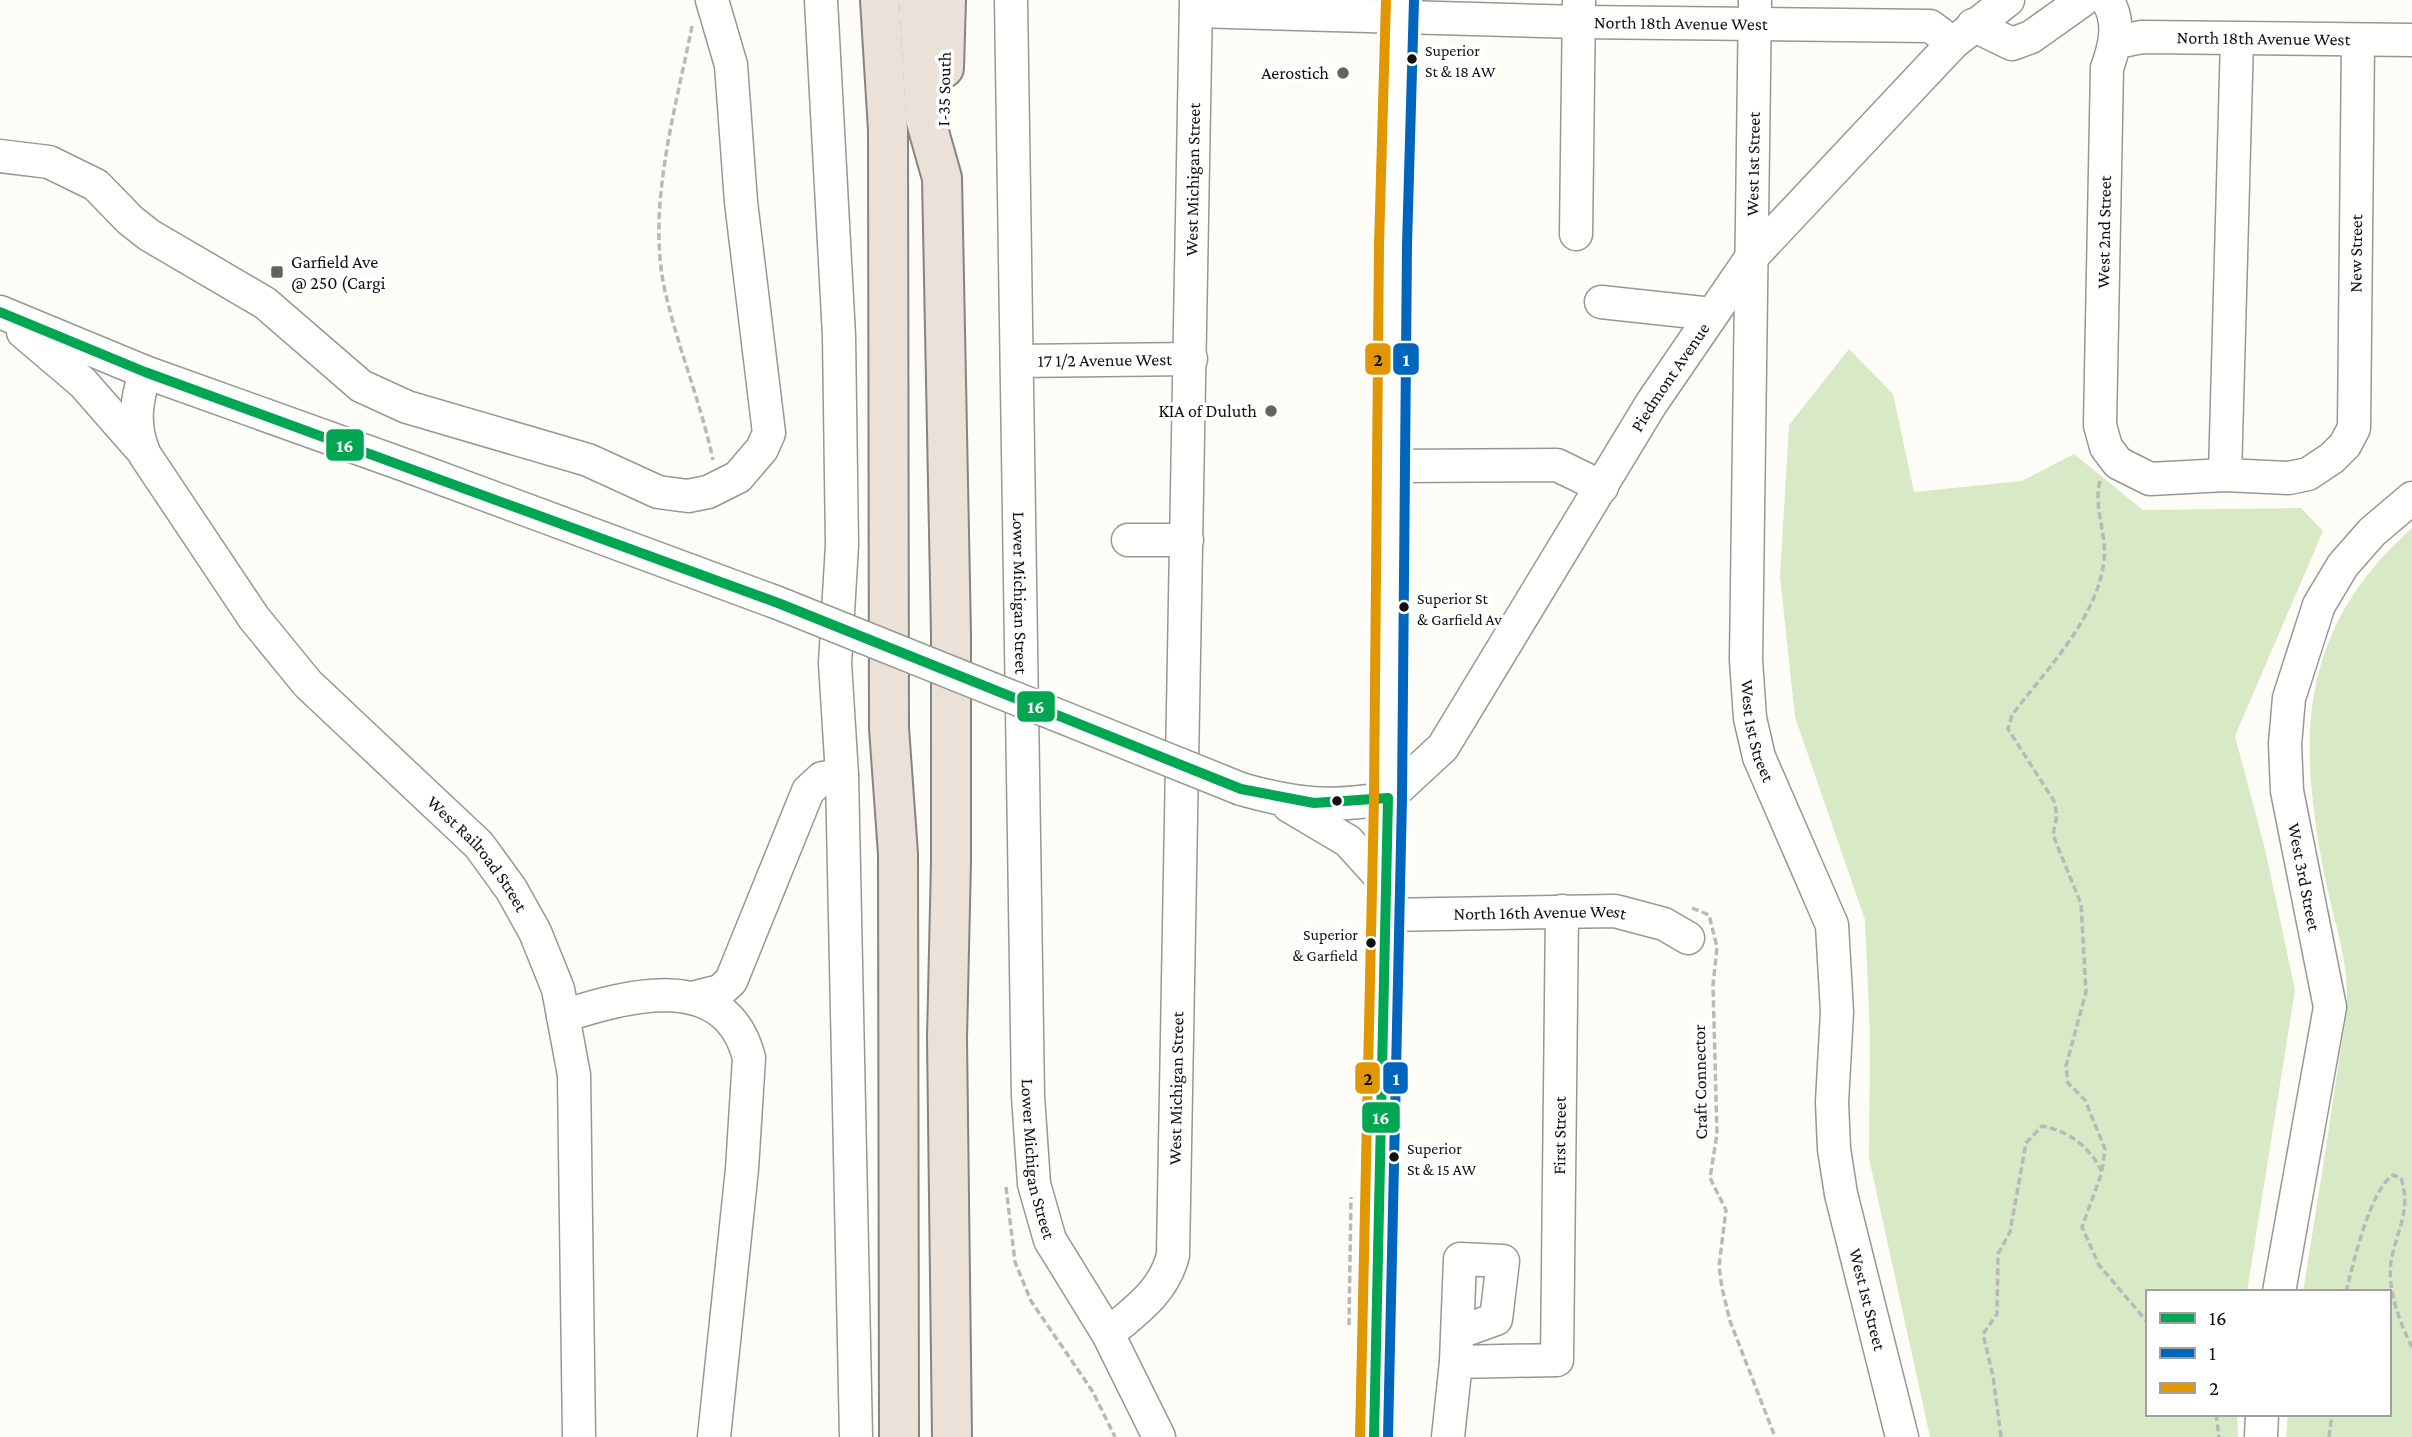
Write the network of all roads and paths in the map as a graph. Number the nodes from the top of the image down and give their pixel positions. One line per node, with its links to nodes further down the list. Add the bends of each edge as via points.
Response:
1 (821, 0): 40 (street, via 839,336 842,545 835,663)
2 (868, 0): 20 (highway)
3 (880, 0): 20 (highway)
4 (918, 0): 22 (highway, via 925,118)
5 (946, 0): 22 (highway, I-35 South)
6 (1011, 0): 29 (street, Lower Michigan Street)
7 (2008, 0): 15 (street, Piedmont Avenue)
8 (2083, 0): 15 (street, via 2031,37 2012,44)
9 (2106, 0): 18 (street, West 2nd Street, via 2112,7)
10 (1196, 6): 12 (street, North 18th Avenue West); 28 (street, West Michigan Street)
11 (703, 9): 36 (path, via 666,146 660,238 664,289); 36 (street, via 732,65 741,202 769,433 738,477)
12 (1401, 9): 13 (street, North 18th Avenue West); 33 (street)
13 (1579, 11): 14 (street, North 18th Avenue West); 23 (street)
14 (1755, 12): 15 (street, North 18th Avenue West); 24 (street, West 1st Street)
15 (1947, 24): 24 (street, Piedmont Avenue)
16 (2237, 39): 18 (street, North 18th Avenue West, via 2143,37); 19 (street, North 18th Avenue West); 34 (street)
17 (2412, 40): 19 (street, North 18th Avenue West)
18 (2117, 42): 32 (street, West 2nd Street, via 2107,68 2101,425 2106,447)
19 (2358, 42): 34 (street, New Street, via 2354,428 2345,445 2308,474 2288,478)
20 (888, 130): 62 (highway, via 889,728 898,854)
21 (0, 156): 36 (street, via 49,162 96,185 130,220 265,303 325,358 374,394 588,460 658,492 688,496)
22 (942, 178): 63 (highway, via 951,634 947,1038)
23 (1576, 234)
24 (1751, 258): 27 (street, Piedmont Avenue); 68 (street, West 1st Street, via 1746,660 1750,718 1771,788 1832,925 1837,1012 1834,1149 1841,1194)
25 (1601, 302): 27 (street)
26 (0, 313): 30 (street); 31 (street, via 83,383)
27 (1712, 314): 35 (street, Piedmont Avenue)
28 (1191, 359): 29 (street, 17 1/2 Avenue West); 39 (street, West Michigan Street)
29 (1017, 361): 54 (street, Lower Michigan Street, via 1033,1173 1050,1240)
30 (145, 372): 31 (street, West Railroad Street, via 135,411); 42 (street, bridge, via 778,603 1241,789)
31 (145, 455): 49 (street, West Railroad Street, via 254,618 308,684 479,845 535,932 555,978)
32 (2118, 463): 34 (street, via 2150,479); 50 (path, via 2102,475 2096,494 2104,560 2091,605 2012,715 2008,729 2054,801 2053,835 2081,904 2086,992 2066,1066 2068,1083 2085,1100 2105,1149)
33 (1390, 466): 35 (street, via 1557,465); 41 (street)
34 (2225, 475)
35 (1602, 486): 41 (street, Piedmont Avenue, via 1443,747)
36 (719, 487)
37 (2412, 498): 51 (street, West 3rd Street, via 2372,532 2331,585 2319,605 2289,698 2287,791 2330,1007)
38 (1128, 540): 39 (street)
39 (1187, 540): 54 (street, West Michigan Street, via 1173,1255 1168,1276 1156,1292)
40 (842, 775): 48 (street, via 822,778 808,791 732,981 720,991); 61 (street)
41 (1388, 798): 42 (street, via 1313,806); 43 (street)
42 (1279, 800): 43 (street, via 1348,841)
43 (1387, 884): 46 (street)
44 (1684, 905): 67 (path, Craft Connector, via 1709,915 1717,947 1713,985 1717,1134 1710,1178 1726,1210 1719,1266 1722,1287 1730,1321)
45 (1562, 911): 46 (street, North 16th Avenue West); 47 (street, North 16th Avenue West, via 1644,916); 66 (street, First Street, via 1557,1360 1457,1348)
46 (1386, 915): 65 (street)
47 (1688, 938)
48 (692, 998): 49 (street, via 643,994); 60 (street, via 730,1021 748,1058 742,1169)
49 (563, 1016): 59 (street, West Railroad Street, via 573,1075)
50 (2102, 1172): 53 (path, via 2082,1227 2099,1265); 69 (path, via 2095,1157 2057,1129 2042,1126 2026,1143 2010,1232 1998,1254 1997,1314 1983,1334)
51 (2279, 1290)
52 (2347, 1290): 55 (path, via 2369,1214 2385,1180 2393,1175 2401,1178 2408,1214 2391,1263 2392,1284)
53 (2146, 1321)
54 (1108, 1334): 64 (street)
55 (2412, 1347)
56 (2216, 1416): 70 (path)
57 (2262, 1416): 71 (street)
58 (2332, 1416): 72 (path)
59 (579, 1437)
60 (714, 1437)
61 (856, 1437)
62 (900, 1437)
63 (951, 1437)
64 (1159, 1437)
65 (1374, 1437)
66 (1448, 1437)
67 (1775, 1437)
68 (1902, 1437)
69 (2001, 1437)
70 (2219, 1437)
71 (2262, 1437)
72 (2329, 1437)

